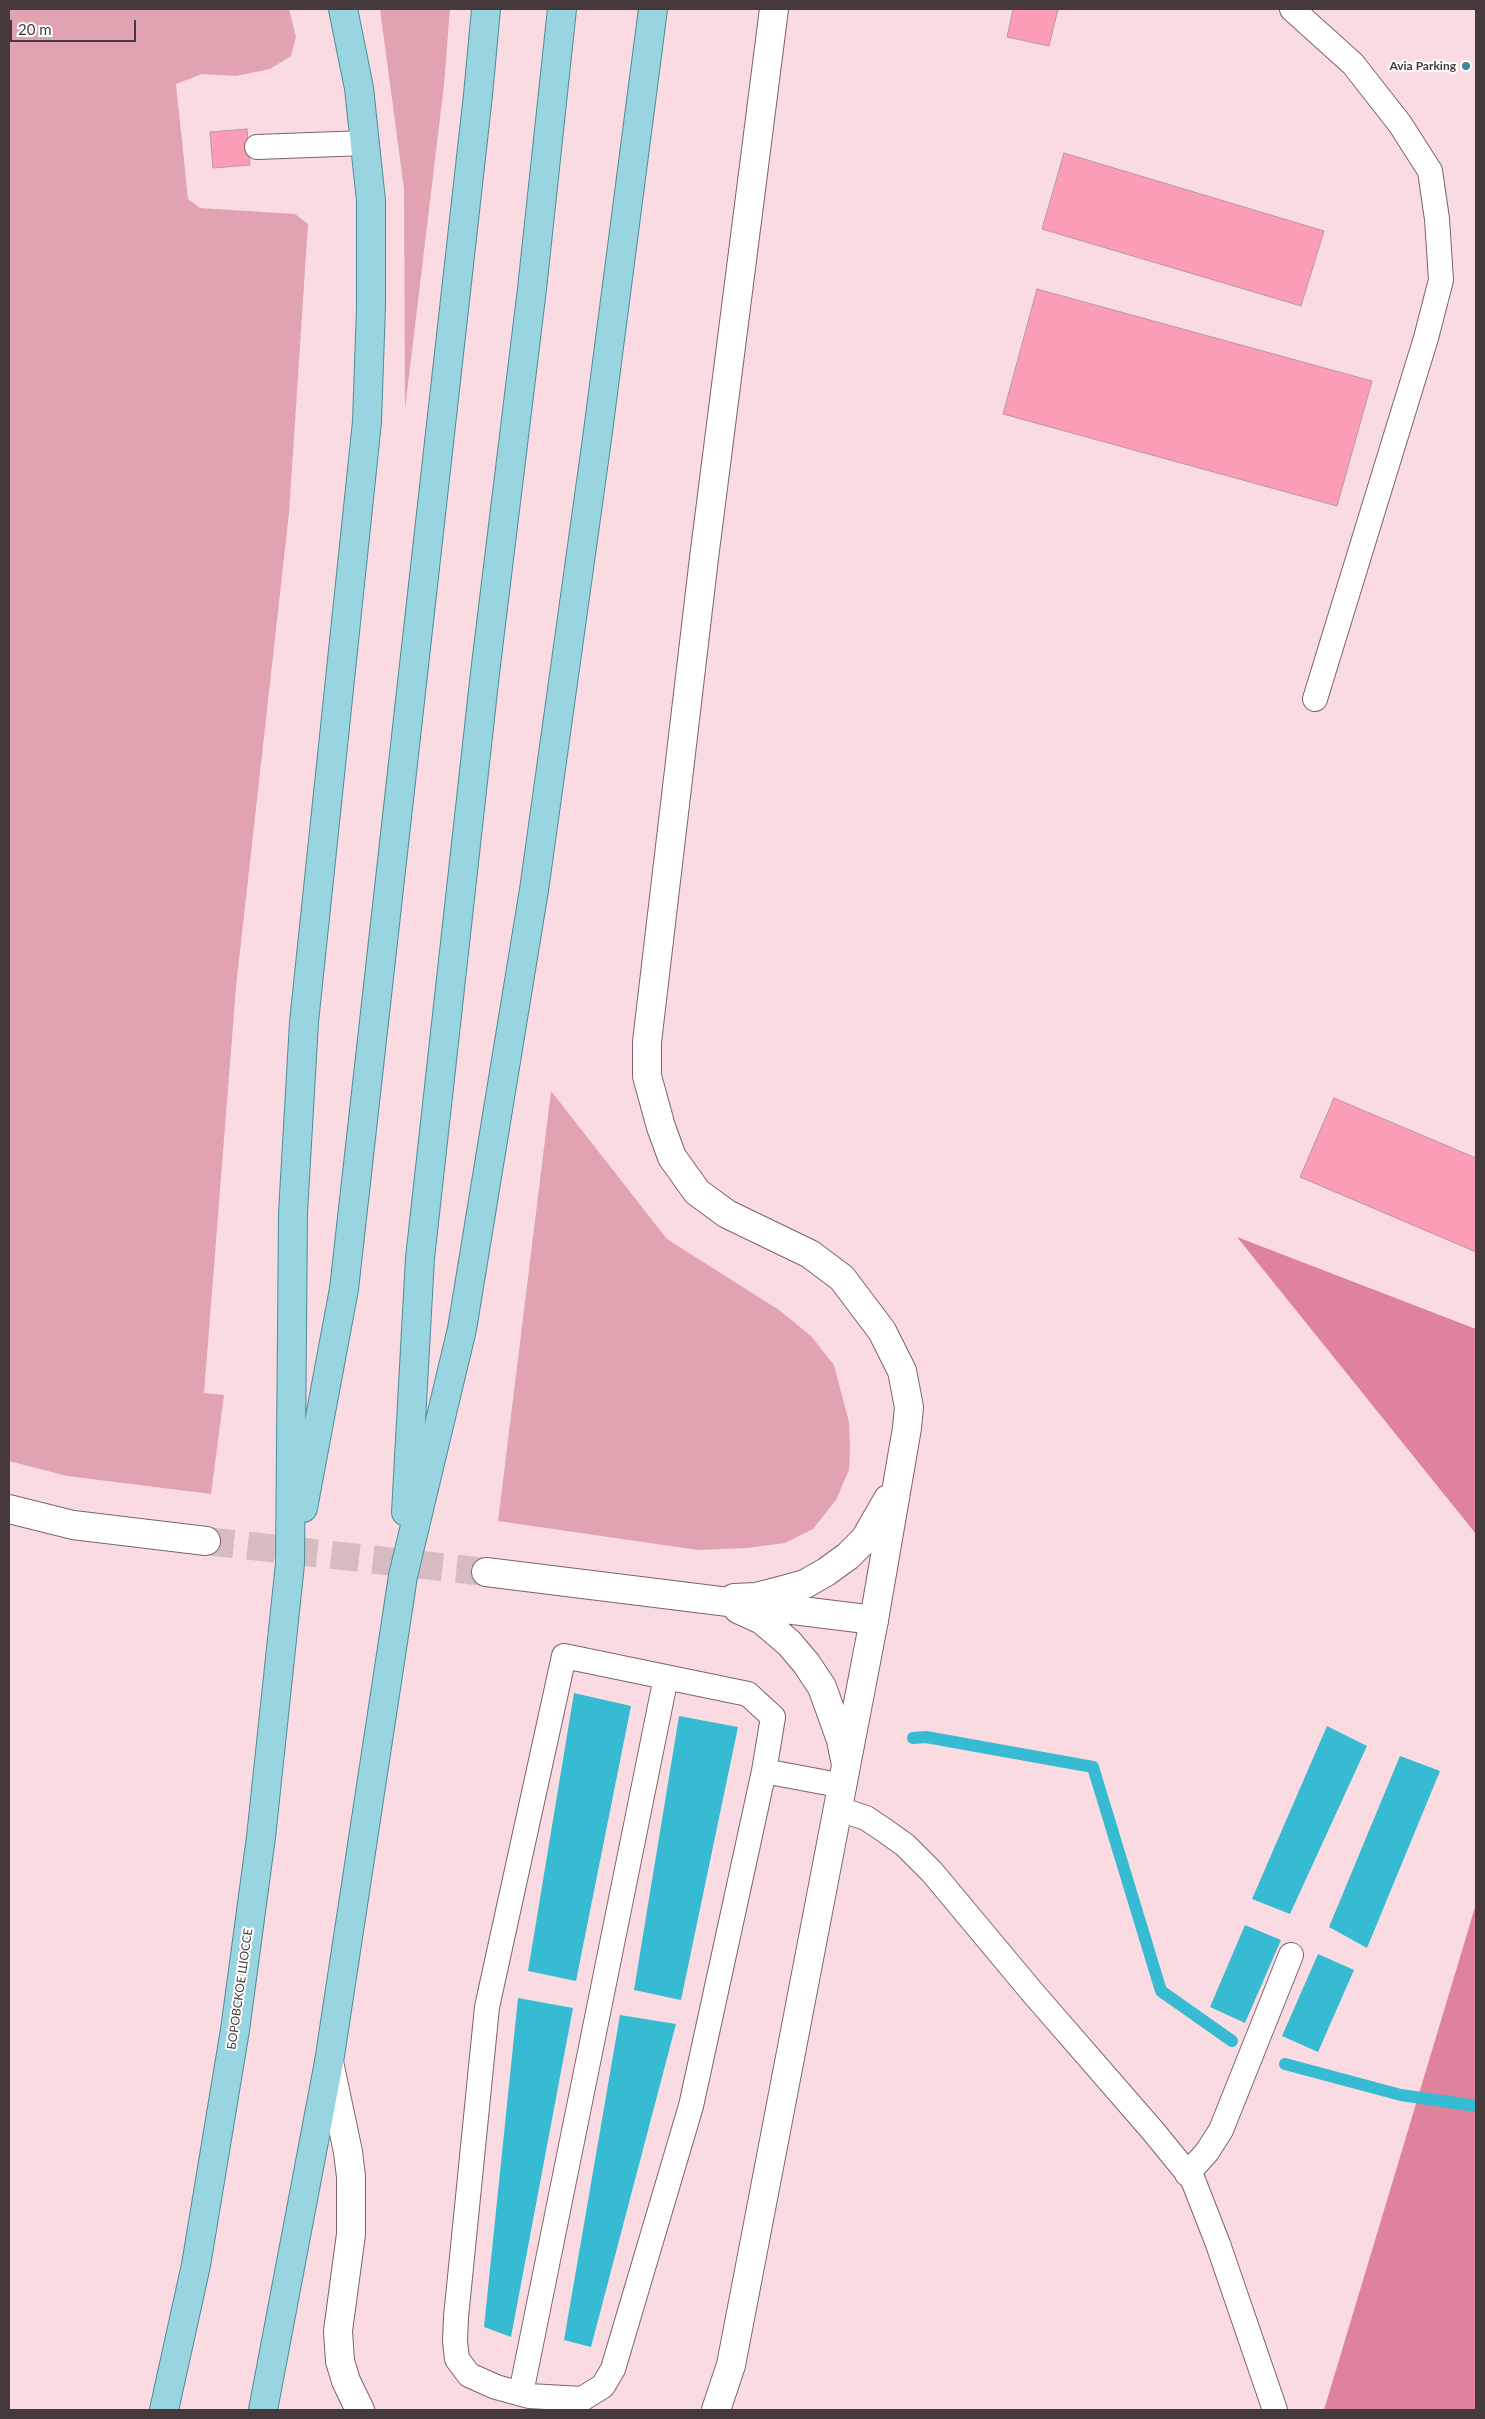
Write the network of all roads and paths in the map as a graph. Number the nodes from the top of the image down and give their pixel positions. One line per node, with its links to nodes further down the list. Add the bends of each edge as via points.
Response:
1 (343, 9): 7 (main road, via 359,88)
2 (486, 9): 13 (main road, via 342,1305)
3 (562, 9): 15 (main road, via 420,1258)
4 (653, 9): 15 (main road, via 534,890 462,1329)
5 (774, 9): 10 (street, via 702,578 647,1042 647,1076 672,1157 697,1192 727,1214 826,1265 857,1294 882,1331 902,1371 909,1407)
6 (1292, 9): 9 (lane, via 1353,64 1400,124 1430,171 1437,219 1440,280 1426,338)
7 (365, 143): 8 (lane); 13 (main road, via 372,247 367,422 304,1022 293,1213)
8 (257, 147)
9 (1315, 699)
10 (898, 1480): 16 (street, via 865,1538 826,1572 805,1584 756,1597); 17 (street)
11 (9, 1509): 12 (street, via 73,1525)
12 (206, 1540)
13 (290, 1564): 25 (main road, БОРОВСКОЕ ШОССЕ, via 235,2030 196,2265)
14 (486, 1572): 16 (street)
15 (403, 1576): 22 (main road)
16 (710, 1600): 17 (street); 20 (street, via 758,1617 790,1643 806,1663 822,1687 841,1740)
17 (874, 1620): 20 (street)
18 (666, 1677): 19 (lane, via 748,1694 767,1712 773,1718); 24 (lane); 24 (lane, via 564,1656 487,2007 455,2342 457,2359 470,2375 496,2387)
19 (764, 1771): 20 (lane); 24 (lane, via 690,2106 613,2369 604,2386 582,2399)
20 (843, 1788): 23 (lane, via 866,1818 905,1845 932,1872); 28 (street, via 731,2365)
21 (1291, 1955): 23 (lane, via 1220,2130 1208,2152)
22 (329, 2062): 26 (main road); 27 (street, via 351,2177 351,2234 338,2331 340,2360)
23 (1187, 2174): 29 (lane, via 1193,2180 1218,2244)
24 (521, 2393)
25 (164, 2410)
26 (263, 2410)
27 (360, 2410)
28 (716, 2410)
29 (1275, 2410)

